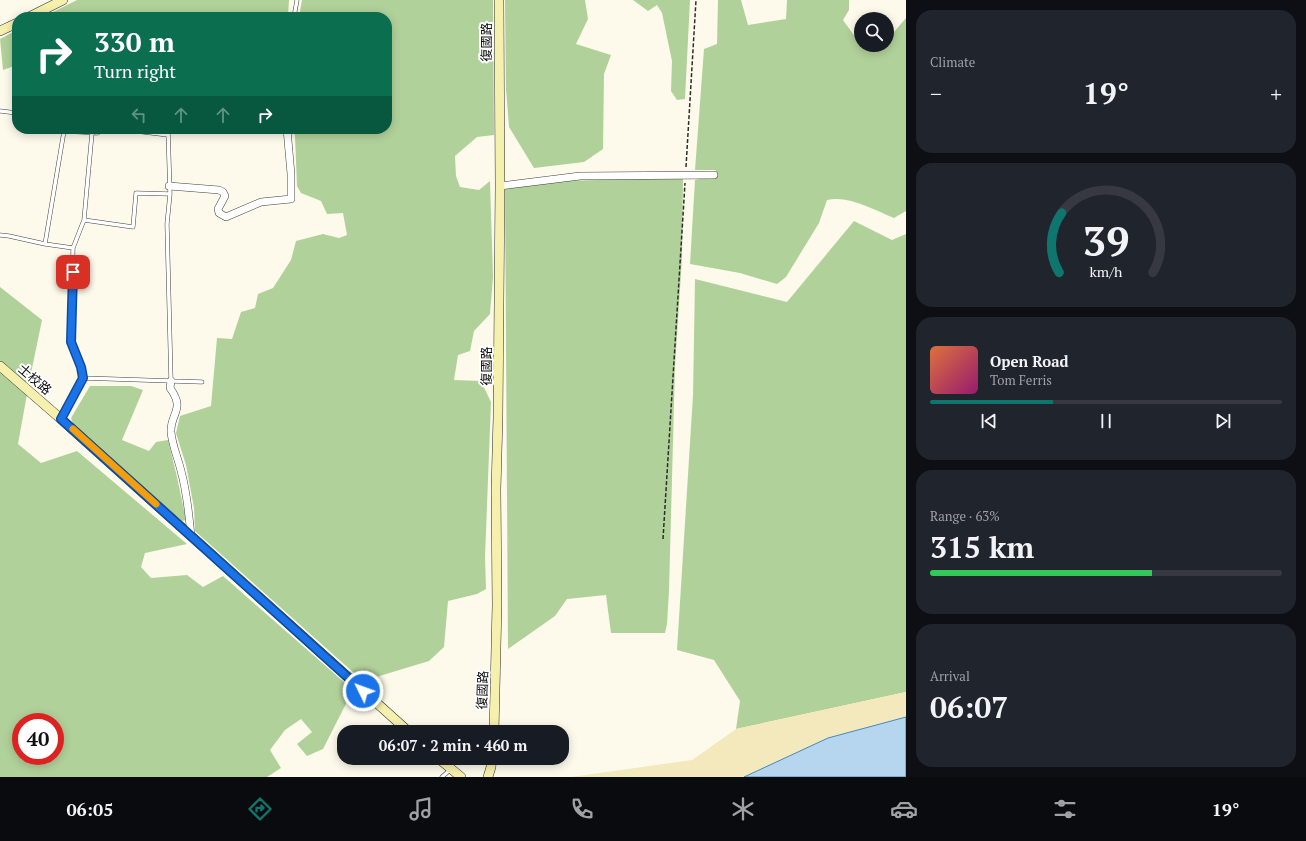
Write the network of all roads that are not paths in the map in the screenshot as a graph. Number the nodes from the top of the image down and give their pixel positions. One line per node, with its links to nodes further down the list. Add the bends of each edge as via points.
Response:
1 (63, 0): 4 (street)
2 (297, 0): 5 (lane)
3 (499, 0): 16 (street, 復國路)
4 (39, 12)
5 (295, 12)
6 (12, 25): 7 (street)
7 (0, 31)
8 (0, 111): 9 (lane)
9 (12, 112)
10 (63, 134): 20 (lane)
11 (92, 134): 18 (lane)
12 (160, 134): 14 (lane)
13 (287, 134): 17 (street, via 291,199 261,202 226,217 218,209 225,196 219,190)
14 (168, 135): 17 (lane)
15 (714, 175): 16 (street, via 580,176)
16 (500, 186): 29 (street, 復國路)
17 (169, 190): 18 (lane, via 136,193 133,227); 24 (lane, via 167,224)
18 (84, 220): 21 (lane)
19 (0, 235): 20 (lane)
20 (45, 244): 21 (lane)
21 (73, 248): 23 (lane, via 71,342)
22 (0, 366): 26 (street, 士校路)
23 (83, 378): 24 (lane); 26 (lane)
24 (171, 381): 25 (lane); 27 (street, via 170,388 176,395 178,404 171,436 182,473)
25 (202, 382)
26 (61, 419): 27 (street, 士校路)
27 (191, 536): 28 (street, 士校路)
28 (401, 725)
29 (494, 725)
30 (447, 765): 32 (street)
31 (491, 765): 35 (street)
32 (451, 768): 33 (lane); 34 (street)
33 (442, 777)
34 (461, 777)
35 (488, 777)

